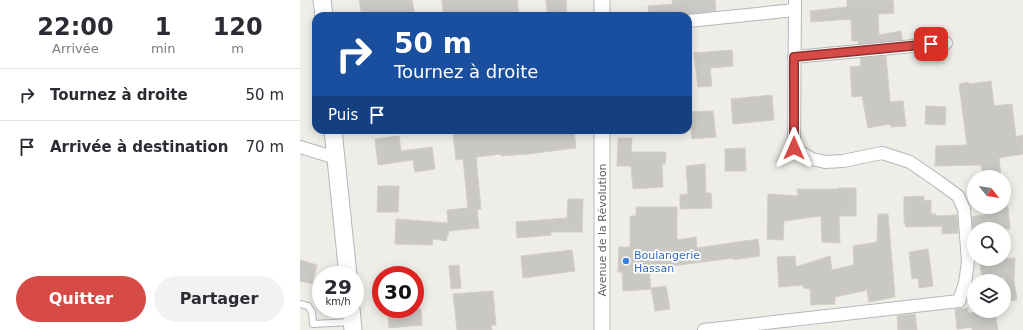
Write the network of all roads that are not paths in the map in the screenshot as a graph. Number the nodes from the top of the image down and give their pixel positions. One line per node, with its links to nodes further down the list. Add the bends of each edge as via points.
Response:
1 (322, 0): 4 (main road)
2 (602, 0): 5 (street)
3 (795, 5): 6 (street); 8 (street)
4 (324, 12)
5 (602, 12)
6 (692, 20)
7 (946, 43): 8 (street)
8 (794, 57): 18 (street, via 794,148 812,159 825,162 882,153 910,162 958,196 964,209 968,262 965,283 959,301)
9 (334, 134): 12 (main road)
10 (602, 134): 17 (street, Avenue de la Révolution)
11 (300, 147): 12 (street)
12 (336, 158): 13 (main road)
13 (347, 266)
14 (300, 304): 16 (lane, via 308,306 312,312)
15 (352, 320): 16 (lane)
16 (313, 327)
17 (602, 330)
18 (704, 330)

